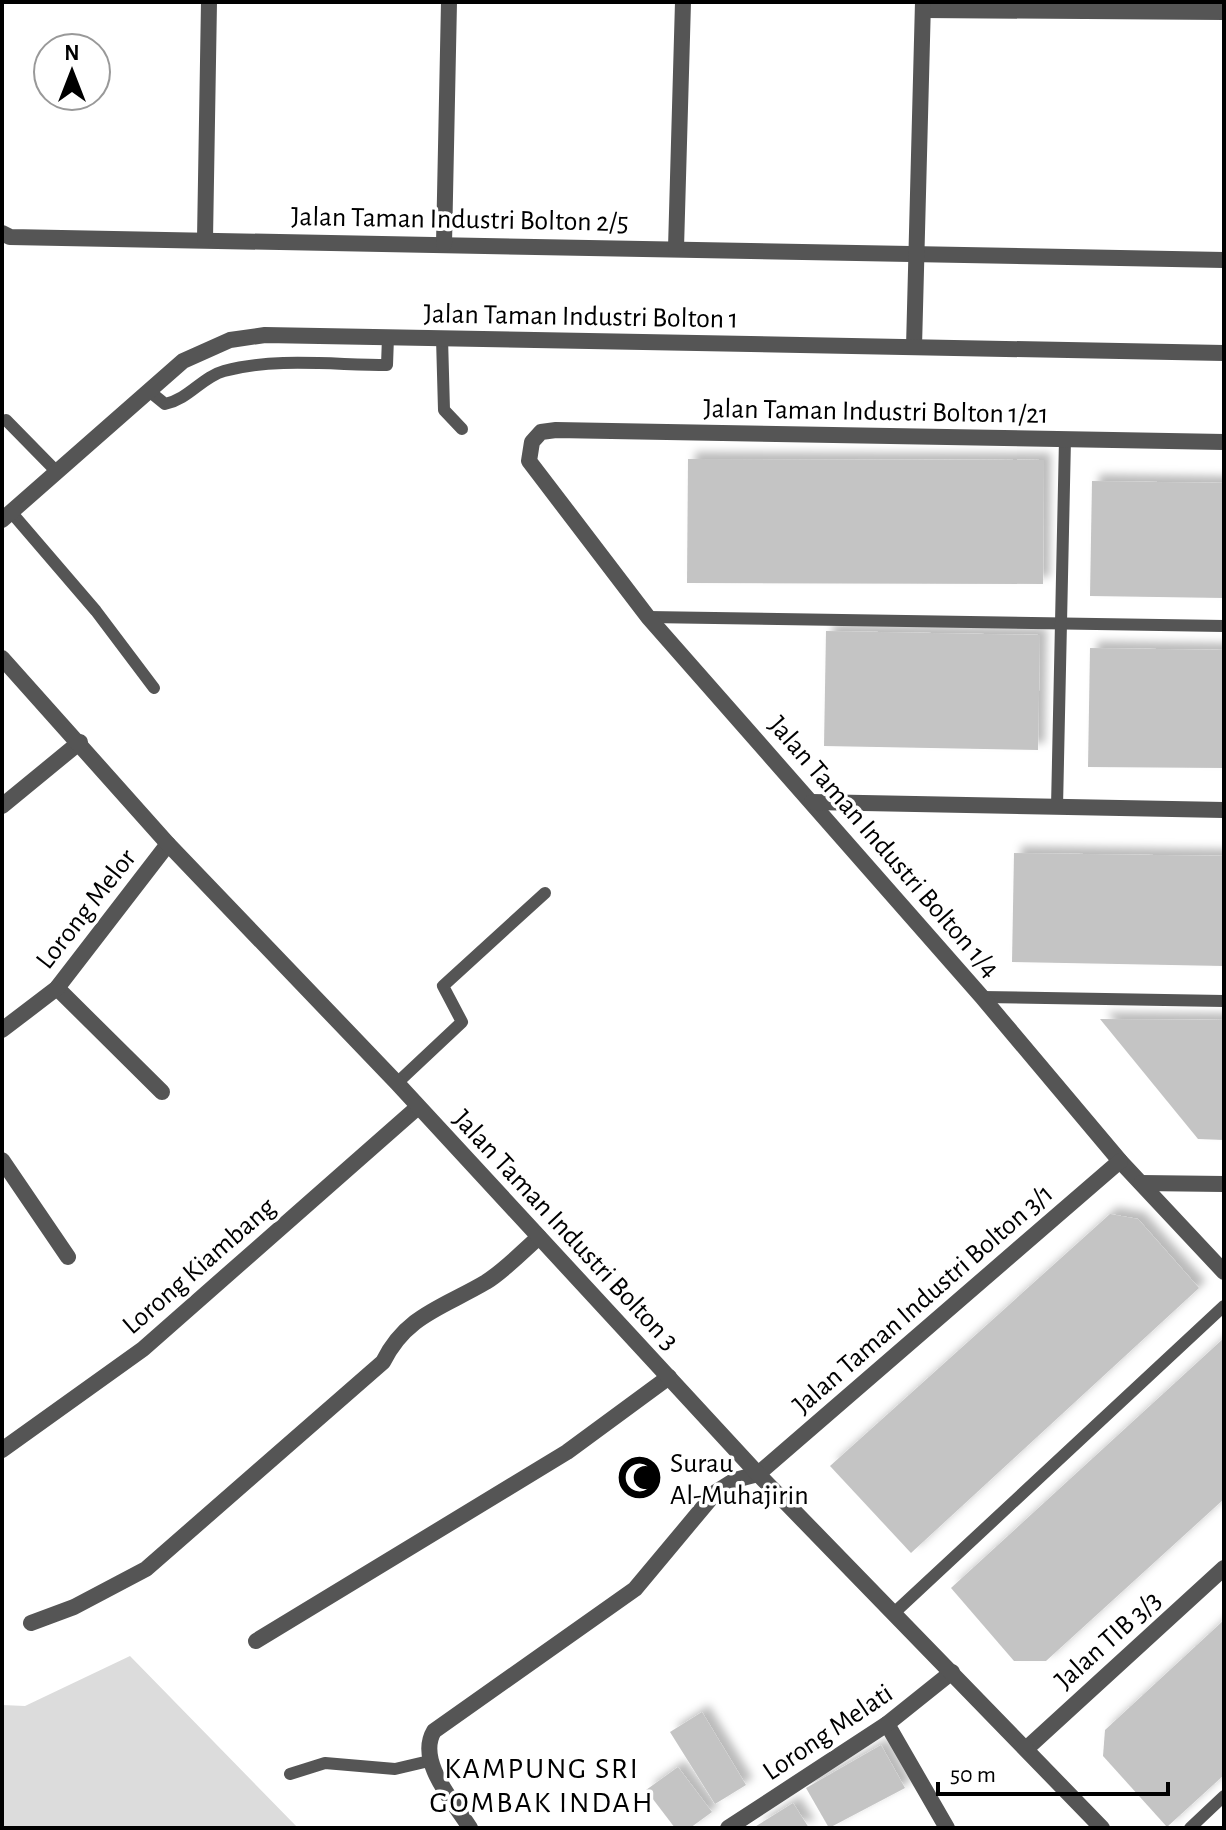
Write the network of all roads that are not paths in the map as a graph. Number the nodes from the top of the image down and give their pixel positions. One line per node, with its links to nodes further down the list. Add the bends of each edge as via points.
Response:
1 (209, 2): 8 (street)
2 (449, 2): 9 (street)
3 (683, 2): 10 (street)
4 (923, 6): 5 (street); 11 (street)
5 (1177, 7): 6 (street)
6 (1224, 12)
7 (2, 233): 8 (street, Jalan Taman Industri Bolton 2/5)
8 (205, 239): 9 (street, Jalan Taman Industri Bolton 2/5)
9 (444, 244): 10 (street, Jalan Taman Industri Bolton 2/5)
10 (676, 248): 11 (street, Jalan Taman Industri Bolton 2/5)
11 (917, 256): 12 (street, Jalan Taman Industri Bolton 2/5); 15 (street)
12 (1224, 260)
13 (388, 337): 14 (street, Jalan Taman Industri Bolton 1); 17 (street, Jalan Taman Industri Bolton 1, via 265,335 230,340 183,361); 17 (lane, via 387,365 270,365 221,371 179,401 165,404)
14 (442, 338): 15 (street, Jalan Taman Industri Bolton 1); 19 (lane, via 444,410)
15 (914, 347): 16 (street, Jalan Taman Industri Bolton 1)
16 (1224, 353)
17 (149, 391): 23 (street, Jalan Taman Industri Bolton 1)
18 (6, 420): 23 (lane)
19 (462, 429)
20 (1065, 439): 21 (street, Jalan Taman Industri Bolton 1/21, via 556,430 541,432); 22 (street, Jalan Taman Industri Bolton 1/21); 26 (lane)
21 (532, 442): 25 (street, Jalan Taman Industri Bolton 1/4, via 529,461)
22 (1224, 442)
23 (57, 472): 24 (street, Jalan Taman Industri Bolton 1)
24 (6, 516): 29 (lane, via 96,611)
25 (648, 617): 26 (lane); 31 (street, Jalan Taman Industri Bolton 1/4)
26 (1061, 624): 27 (lane); 33 (lane)
27 (1224, 626)
28 (2, 659): 30 (street, Jalan Taman Industri Bolton 3)
29 (154, 688)
30 (80, 742): 32 (street); 35 (street, Jalan Taman Industri Bolton 3)
31 (812, 802): 33 (street); 38 (street, Jalan Taman Industri Bolton 1/4)
32 (2, 806)
33 (1057, 807): 34 (street)
34 (1224, 810)
35 (168, 844): 37 (street, Lorong Melor); 41 (street, Jalan Taman Industri Bolton 3)
36 (545, 893): 41 (lane, via 443,986 462,1022)
37 (57, 988): 40 (street, Lorong Melor); 42 (street)
38 (982, 997): 39 (lane); 45 (street, Jalan Taman Industri Bolton 1/4)
39 (1224, 1001)
40 (2, 1030)
41 (397, 1083): 43 (street, Jalan Taman Industri Bolton 3)
42 (162, 1092)
43 (418, 1107): 48 (street, Jalan Taman Industri Bolton 3); 53 (street, Lorong Kiambang, via 143,1349)
44 (2, 1160): 49 (street)
45 (1120, 1161): 46 (street, Jalan Taman Industri Bolton 1/4); 54 (street, Jalan Taman Industri Bolton 3/1)
46 (1141, 1183): 47 (street); 50 (street, Jalan Taman Industri Bolton 1/4)
47 (1224, 1184)
48 (539, 1237): 52 (street, Jalan Taman Industri Bolton 3); 57 (street, via 489,1280 411,1323 394,1339 383,1362 146,1569)
49 (68, 1257)
50 (1224, 1272)
51 (1224, 1306): 56 (lane)
52 (669, 1377): 54 (street, Jalan Taman Industri Bolton 3); 58 (street, via 567,1452)
53 (2, 1450)
54 (758, 1474): 56 (street, Jalan Taman Industri Bolton 3); 62 (street, Jalan Taman Industri Bolton 3/1, via 716,1492 635,1589 434,1731 427,1742)
55 (1224, 1568): 61 (street, Jalan TIB 3/3)
56 (894, 1613): 59 (street, Jalan Taman Industri Bolton 3)
57 (31, 1623)
58 (256, 1641)
59 (952, 1672): 60 (street, Lorong Melati); 61 (street, Jalan Taman Industri Bolton 3)
60 (887, 1724): 66 (street, Lorong Melati); 67 (street)
61 (1026, 1749): 68 (street, Jalan Taman Industri Bolton 3)
62 (429, 1761): 63 (lane, via 395,1769 325,1763); 65 (street)
63 (290, 1774)
64 (1224, 1796): 69 (lane)
65 (470, 1828)
66 (728, 1828)
67 (947, 1828)
68 (1102, 1828)
69 (1190, 1828)

